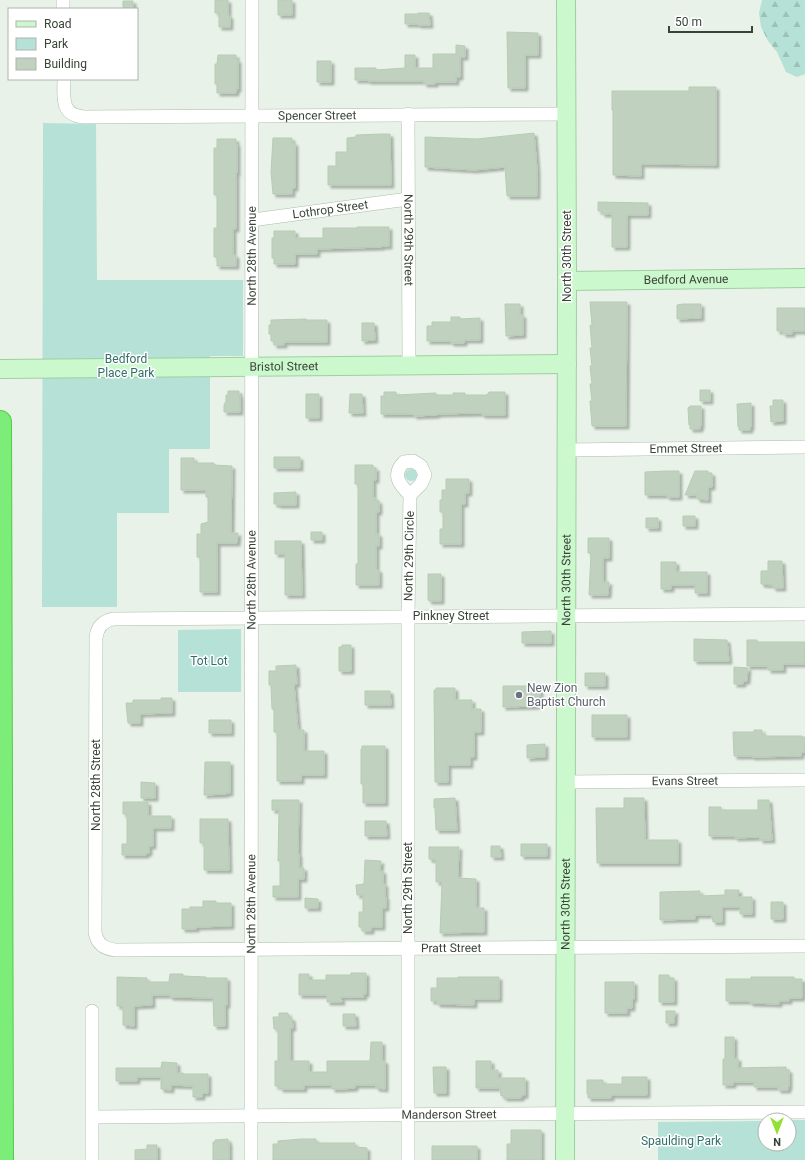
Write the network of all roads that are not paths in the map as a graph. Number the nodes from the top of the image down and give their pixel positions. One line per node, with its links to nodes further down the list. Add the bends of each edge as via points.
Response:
1 (252, 0): 6 (street, North 28th Avenue)
2 (566, 0): 5 (main road, North 30th Street)
3 (64, 80): 6 (street, Spencer Street, via 65,103 74,116)
4 (408, 114): 5 (street, Spencer Street); 6 (street, Spencer Street); 7 (street, North 29th Street)
5 (567, 114): 10 (main road, North 30th Street)
6 (252, 116): 8 (street, North 28th Avenue)
7 (408, 200): 8 (street, Lothrop Street); 12 (street, North 29th Street)
8 (252, 220): 13 (street, North 28th Avenue)
9 (805, 278): 10 (main road, Bedford Avenue)
10 (567, 281): 11 (main road, North 30th Street)
11 (567, 364): 12 (main road, Bristol Street); 17 (main road, North 30th Street)
12 (409, 365): 13 (main road, Bristol Street)
13 (253, 367): 14 (main road, Bristol Street); 22 (street, North 28th Avenue)
14 (0, 369)
15 (0, 422): 37 (highway)
16 (805, 447): 17 (street, Emmet Street)
17 (567, 450): 21 (main road, North 30th Street)
18 (410, 495): 20 (street, North 29th Circle)
19 (805, 614): 21 (street, Pinkney Street)
20 (408, 616): 21 (street, Pinkney Street); 22 (street, Pinkney Street); 29 (street, North 29th Street)
21 (566, 616): 25 (main road, North 30th Street)
22 (252, 618): 23 (street, Pinkney Street, via 113,619); 30 (street, North 28th Avenue)
23 (100, 626): 26 (street, North 28th Street, via 96,638 95,924)
24 (805, 780): 25 (street, Evans Street)
25 (566, 782): 28 (main road, North 30th Street)
26 (100, 944): 30 (street, Pratt Street, via 109,950)
27 (805, 946): 28 (street, Pratt Street)
28 (565, 947): 29 (street, Pratt Street); 33 (main road, North 30th Street)
29 (408, 948): 30 (street, Pratt Street); 34 (street, North 29th Street)
30 (251, 949): 35 (street, North 28th Avenue)
31 (92, 1011): 36 (street)
32 (805, 1112): 33 (street, Manderson Street)
33 (565, 1114): 34 (street, Manderson Street); 41 (main road, North 30th Street)
34 (408, 1115): 35 (street, Manderson Street); 40 (street, North 29th Street)
35 (251, 1116): 36 (street, Manderson Street); 39 (street, North 28th Avenue)
36 (93, 1117): 38 (street)
37 (2, 1160)
38 (92, 1160)
39 (251, 1160)
40 (408, 1160)
41 (565, 1160)

